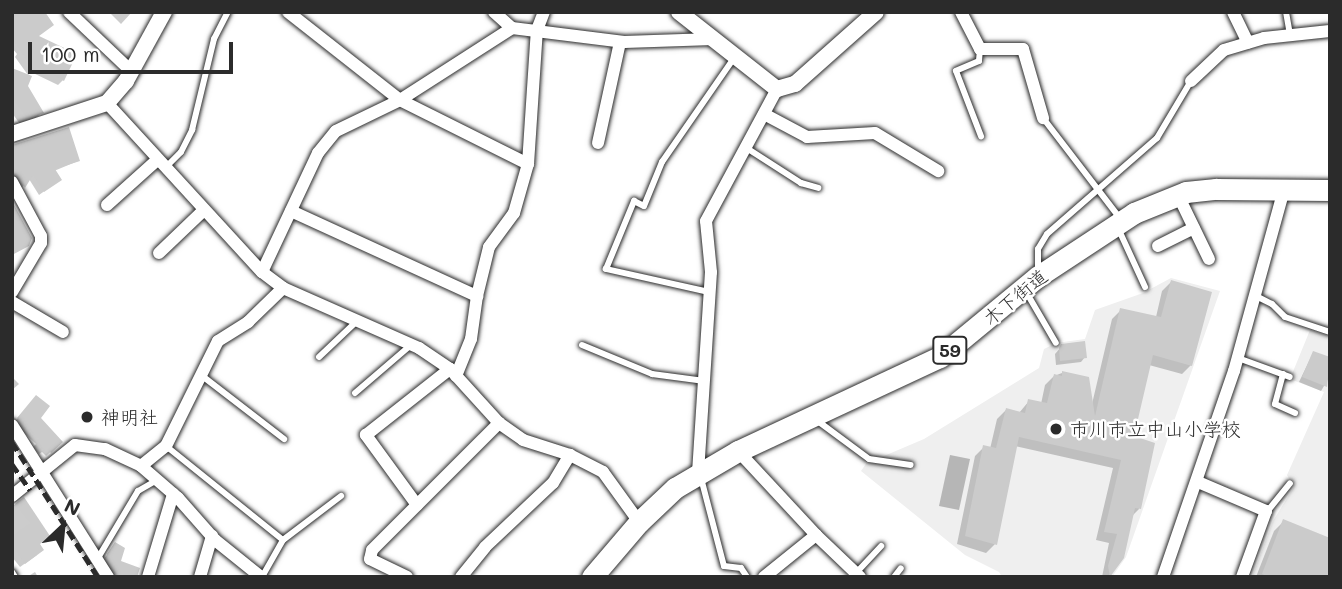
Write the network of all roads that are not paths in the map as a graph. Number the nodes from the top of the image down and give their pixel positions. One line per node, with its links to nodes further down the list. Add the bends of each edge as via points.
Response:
1 (69, 12): 21 (street)
2 (164, 12): 21 (street)
3 (228, 12): 32 (lane, via 214,39 192,130 181,152)
4 (288, 12): 24 (street)
5 (494, 12): 12 (street)
6 (544, 12): 13 (street)
7 (679, 12): 16 (street)
8 (876, 12): 23 (street, via 795,84)
9 (961, 12): 19 (street)
10 (1233, 12): 18 (street)
11 (1286, 12): 15 (lane)
12 (512, 28): 13 (street); 24 (street)
13 (537, 30): 17 (street); 33 (street)
14 (1330, 31): 15 (street)
15 (1290, 35): 18 (street)
16 (713, 39): 17 (street); 20 (street)
17 (620, 42): 30 (street)
18 (1248, 43): 22 (street, via 1224,50)
19 (980, 49): 27 (street, via 1023,48); 29 (lane, via 979,61 956,71)
20 (735, 56): 23 (street); 54 (lane, via 663,162 644,206 635,201 606,269)
21 (131, 71): 25 (street)
22 (1191, 81): 37 (lane, via 1157,138)
23 (776, 89): 26 (street)
24 (400, 100): 33 (street); 43 (street, via 336,131 318,153)
25 (107, 103): 28 (street); 32 (street)
26 (764, 114): 31 (street); 34 (street, via 807,137 875,134)
27 (1043, 118): 37 (lane)
28 (12, 134)
29 (981, 136)
30 (598, 143)
31 (745, 147): 36 (lane, via 801,183); 54 (street, via 706,221)
32 (161, 164): 41 (street); 42 (street)
33 (528, 164): 55 (street, via 514,213 489,247)
34 (937, 171)
35 (12, 182): 53 (street, via 41,243)
36 (818, 188)
37 (1097, 189): 44 (lane); 50 (lane, via 1047,234 1038,249)
38 (1284, 189): 39 (main road, 木下街道 / 59); 40 (main road, 木下街道 / 59, via 1216,189); 56 (street)
39 (1330, 190)
40 (1178, 195): 44 (main road, 木下街道 / 59); 45 (street)
41 (107, 205)
42 (204, 210): 47 (street); 49 (street)
43 (290, 212): 49 (street); 55 (street)
44 (1119, 222): 50 (main road, 木下街道 / 59); 51 (lane)
45 (1194, 228): 46 (street); 48 (street)
46 (1158, 246)
47 (159, 253)
48 (1209, 259)
49 (262, 272): 52 (street)
50 (1031, 283): 61 (lane); 71 (main road, 木下街道 / 59, via 940,357)
51 (1145, 287)
52 (283, 288): 58 (street); 67 (street, via 248,322 218,341)
53 (12, 292)
54 (710, 292): 68 (street)
55 (477, 296): 66 (street, via 471,340)
56 (1256, 296): 60 (lane, via 1285,317); 65 (street)
57 (12, 302): 59 (street)
58 (357, 321): 62 (street); 64 (lane)
59 (63, 332)
60 (1330, 332)
61 (1056, 343)
62 (411, 345): 66 (street); 69 (lane)
63 (582, 345): 68 (lane, via 652,374)
64 (319, 356)
65 (1238, 358): 70 (lane, via 1286,376 1275,404); 83 (street)
66 (453, 373): 72 (street); 88 (street, via 366,435)
67 (201, 375): 74 (lane); 75 (street)
68 (705, 381): 81 (street)
69 (355, 393)
70 (1295, 413)
71 (813, 417): 76 (main road, 木下街道 / 59); 78 (lane, via 869,459)
72 (499, 423): 77 (street, via 523,440); 88 (street)
73 (12, 425): 80 (street)
74 (284, 439)
75 (166, 446): 79 (street); 93 (lane)
76 (738, 451): 81 (main road, 木下街道 / 59); 91 (street)
77 (570, 456): 90 (street, via 604,472); 105 (street, via 553,483 485,547)
78 (911, 465)
79 (141, 466): 80 (street, via 105,449 75,445); 82 (street)
80 (41, 472): 85 (street); 95 (street)
81 (698, 473): 90 (main road, 木下街道 / 59); 107 (lane, via 724,566 741,568)
82 (158, 480): 86 (street); 95 (lane, via 138,491)
83 (1198, 482): 89 (street); 110 (street)
84 (1290, 483): 89 (lane)
85 (14, 490)
86 (173, 494): 92 (street); 102 (street)
87 (341, 496): 93 (lane)
88 (417, 505): 104 (street, via 372,550 370,559)
89 (1266, 513): 111 (street)
90 (639, 522): 106 (main road, 木下街道 / 59)
91 (816, 535): 98 (street); 108 (street)
92 (212, 536): 99 (street); 103 (street)
93 (283, 540): 99 (lane)
94 (881, 546): 98 (lane)
95 (97, 559): 101 (street)
96 (901, 568): 109 (lane)
97 (12, 572): 100 (lane)
98 (858, 575)
99 (259, 576)
100 (15, 577)
101 (108, 577)
102 (148, 577)
103 (200, 577)
104 (407, 577)
105 (461, 577)
106 (592, 577)
107 (747, 577)
108 (764, 577)
109 (894, 577)
110 (1163, 577)
111 (1242, 577)

